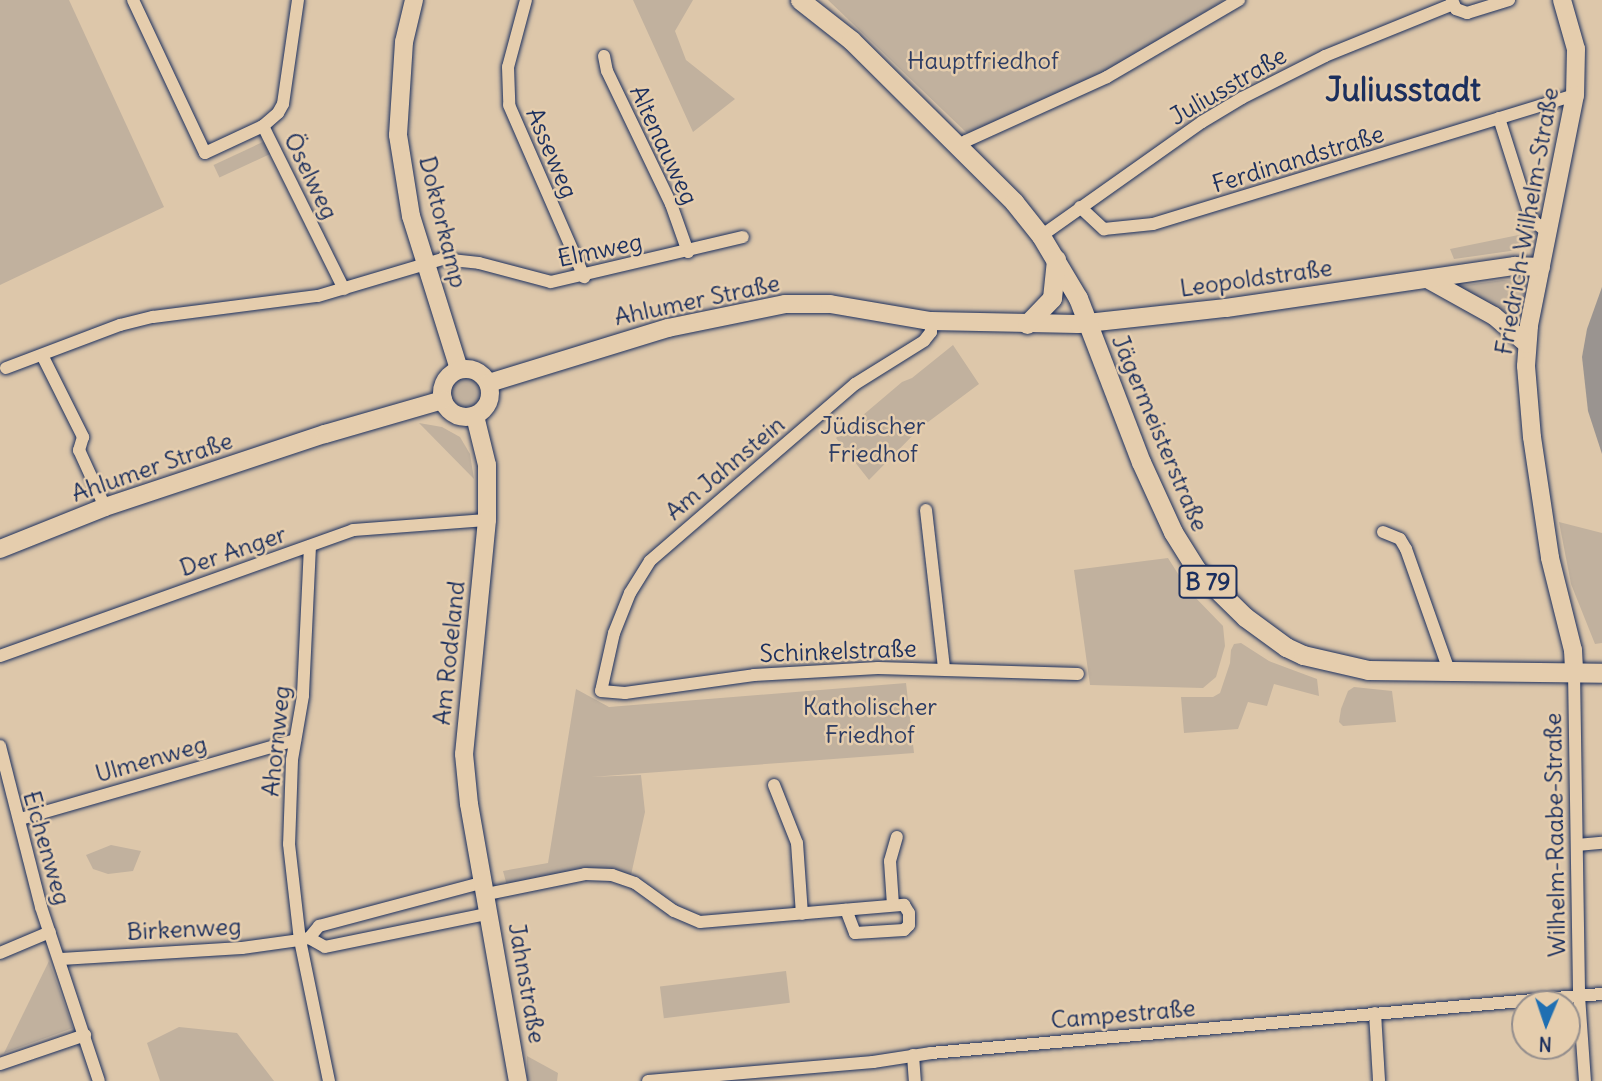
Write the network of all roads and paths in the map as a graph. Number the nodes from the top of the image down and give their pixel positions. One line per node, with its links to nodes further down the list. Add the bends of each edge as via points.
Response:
1 (133, 0): 13 (street, via 205,153)
2 (298, 0): 13 (street, Öselweg, via 283,103)
3 (414, 0): 21 (main road, Doktorkamp, via 404,42 398,135 411,216)
4 (526, 0): 23 (street, Asseweg, via 508,67 509,105)
5 (800, 0): 14 (main road, B 79, via 851,40)
6 (1239, 0): 14 (street, via 1107,77)
7 (1508, 0): 9 (street, via 1467,13)
8 (1562, 0): 11 (main road, Friedrich-Wilhelm-Straße, via 1576,49)
9 (1452, 2): 15 (street, Juliusstraße, via 1325,56 1242,98)
10 (604, 56): 19 (street, Altenauweg, via 671,204)
11 (1575, 95): 12 (street, Ferdinandstraße); 16 (main road, Friedrich-Wilhelm-Straße)
12 (1499, 118): 15 (street, Ferdinandstraße, via 1153,224 1115,230 1098,226); 16 (street, via 1531,219)
13 (263, 126): 25 (street, Öselweg)
14 (959, 148): 17 (main road, B 79)
15 (1080, 207): 17 (street, Juliusstraße)
16 (1548, 233): 22 (main road, Friedrich-Wilhelm-Straße)
17 (1041, 236): 20 (main road, B 79)
18 (743, 237): 19 (street, Elmweg)
19 (688, 253): 23 (street, Elmweg)
20 (1056, 258): 27 (main road, B 79); 28 (main road, via 1052,298)
21 (425, 263): 23 (street, Elmweg, via 457,259 551,282); 25 (street); 32 (main road, Doktorkamp)
22 (1541, 267): 24 (main road, Leopoldstraße, via 1515,266); 29 (main road, Friedrich-Wilhelm-Straße)
23 (584, 276)
24 (1429, 279): 27 (main road, Leopoldstraße); 29 (main road, via 1493,316)
25 (344, 289): 30 (street, via 153,317 107,329)
26 (931, 321): 28 (main road, Ahlumer Straße); 33 (main road, Ahlumer Straße, via 830,304 772,306 627,339); 48 (street, Am Jahnstein, via 931,332 924,341 855,384 650,561 614,633)
27 (1088, 323): 28 (main road, Ahlumer Straße); 45 (main road, Jägermeisterstraße / B 79, via 1165,515 1184,552 1212,587 1270,636 1303,655 1368,670)
28 (1027, 324)
29 (1527, 344): 44 (main road, Friedrich-Wilhelm-Straße, via 1528,400 1540,493)
30 (43, 355): 31 (street); 36 (street, via 83,437 79,450)
31 (6, 368)
32 (459, 369): 33 (main road, via 477,370); 34 (main road, via 443,384)
33 (489, 383): 35 (main road, via 490,400)
34 (443, 400): 35 (main road, via 456,415); 36 (main road, Ahlumer Straße)
35 (475, 416): 38 (main road, Am Rodeland, via 486,465)
36 (105, 507): 41 (main road, Ahlumer Straße)
37 (926, 510): 43 (street)
38 (487, 520): 40 (street, Der Anger, via 354,530); 57 (main road, Am Rodeland, via 464,754)
39 (1383, 532): 45 (street, via 1393,534 1406,550)
40 (310, 546): 42 (street, Der Anger); 49 (street, Ahornweg, via 303,696)
41 (0, 549)
42 (0, 656)
43 (943, 668): 47 (street, Schinkelstraße); 48 (street, Schinkelstraße, via 754,675 625,693)
44 (1574, 672): 45 (main road, Jägermeisterstraße / B 79); 46 (main road, B 79); 56 (street, Wilhelm-Raabe-Straße)
45 (1450, 673)
46 (1602, 673)
47 (1078, 674)
48 (601, 691)
49 (295, 740): 53 (street, Ulmenweg); 63 (street, Ahornweg, via 289,844)
50 (0, 746): 52 (street, Eichenweg)
51 (774, 785): 61 (street, via 797,843)
52 (4, 790): 53 (street, Eichenweg)
53 (19, 819): 62 (street, Eichenweg)
54 (897, 837): 58 (street, via 890,861)
55 (1602, 843): 56 (street)
56 (1577, 845): 66 (street, Wilhelm-Raabe-Straße)
57 (485, 888): 60 (main road, Jahnstraße); 61 (street, Birkenweg, via 605,874 635,883 674,911 700,922); 63 (street, Birkenweg, via 319,926)
58 (893, 905): 59 (street, Birkenweg); 59 (street, via 904,905 909,914 904,930 855,933)
59 (846, 910): 61 (street, Birkenweg)
60 (490, 913): 63 (street, Birkenweg, via 325,947); 77 (main road, Jahnstraße)
61 (802, 914)
62 (50, 932): 64 (street); 65 (street, Eichenweg)
63 (304, 939): 65 (street, Birkenweg, via 242,948); 76 (street, Ahornweg)
64 (0, 953)
65 (61, 959): 72 (street, Eichenweg)
66 (1579, 990)
67 (1602, 994): 68 (street, Campestraße)
68 (1581, 996)
69 (1511, 1002): 70 (street, Campestraße)
70 (1375, 1013): 73 (street, Campestraße); 80 (street)
71 (1581, 1020): 81 (street, Wilhelm-Raabe-Straße)
72 (85, 1035): 74 (street); 75 (street, Eichenweg)
73 (914, 1055): 78 (street, Campestraße); 79 (street)
74 (0, 1065)
75 (99, 1081)
76 (329, 1081)
77 (518, 1081)
78 (648, 1081)
79 (915, 1081)
80 (1380, 1081)
81 (1586, 1081)

